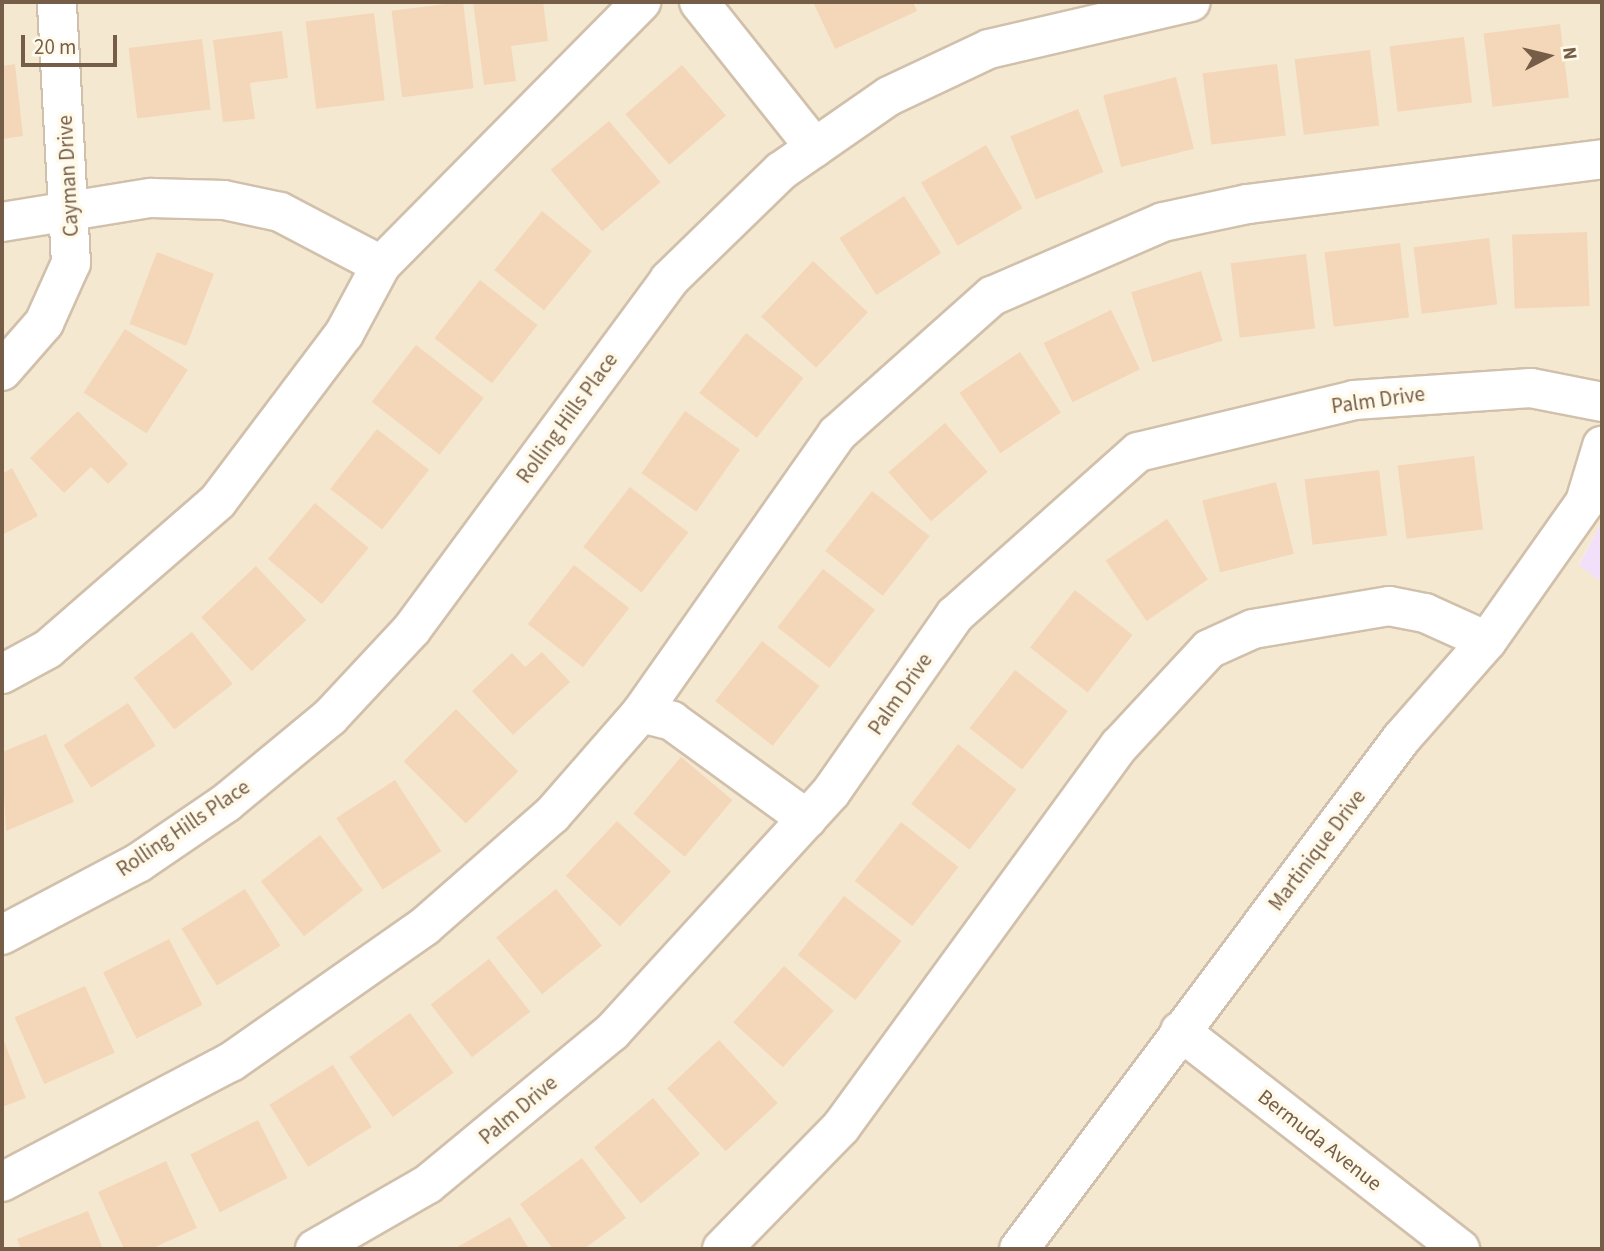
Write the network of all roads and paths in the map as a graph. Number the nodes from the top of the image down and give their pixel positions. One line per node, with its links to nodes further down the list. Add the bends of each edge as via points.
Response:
1 (57, 2): 7 (street, Cayman Drive)
2 (641, 2): 9 (street)
3 (1191, 2): 5 (street, Rolling Hills Place, via 989,49 889,96)
4 (716, 7): 5 (street)
5 (815, 148): 18 (street, Rolling Hills Place, via 781,171 668,280 412,629 330,716 226,803 138,863)
6 (1602, 159): 16 (street, via 1248,204 1163,222 992,296 837,434)
7 (72, 212): 8 (street); 9 (street, via 151,198 224,200 280,212); 10 (street, Cayman Drive, via 71,263 44,323)
8 (2, 222)
9 (381, 265): 15 (street, via 344,334 218,501 48,649)
10 (2, 371)
11 (1602, 402): 17 (street, Palm Drive, via 1531,388 1354,400 1138,452 955,615)
12 (1602, 446): 13 (street, Martinique Drive)
13 (1594, 508): 14 (street, Martinique Drive)
14 (1487, 642): 19 (street, Martinique Drive, via 1401,739); 22 (street, via 1425,613 1390,606 1253,629 1209,649 1119,746 841,1127)
15 (2, 674)
16 (641, 713): 17 (street, via 672,721); 20 (street, via 552,815 425,926 341,988 231,1062)
17 (807, 819): 21 (street, Palm Drive, via 612,1032 428,1184)
18 (2, 935)
19 (1180, 1031): 23 (street, Martinique Drive); 24 (street, Bermuda Avenue)
20 (2, 1182)
21 (315, 1249)
22 (722, 1249)
23 (1019, 1249)
24 (1460, 1249)

